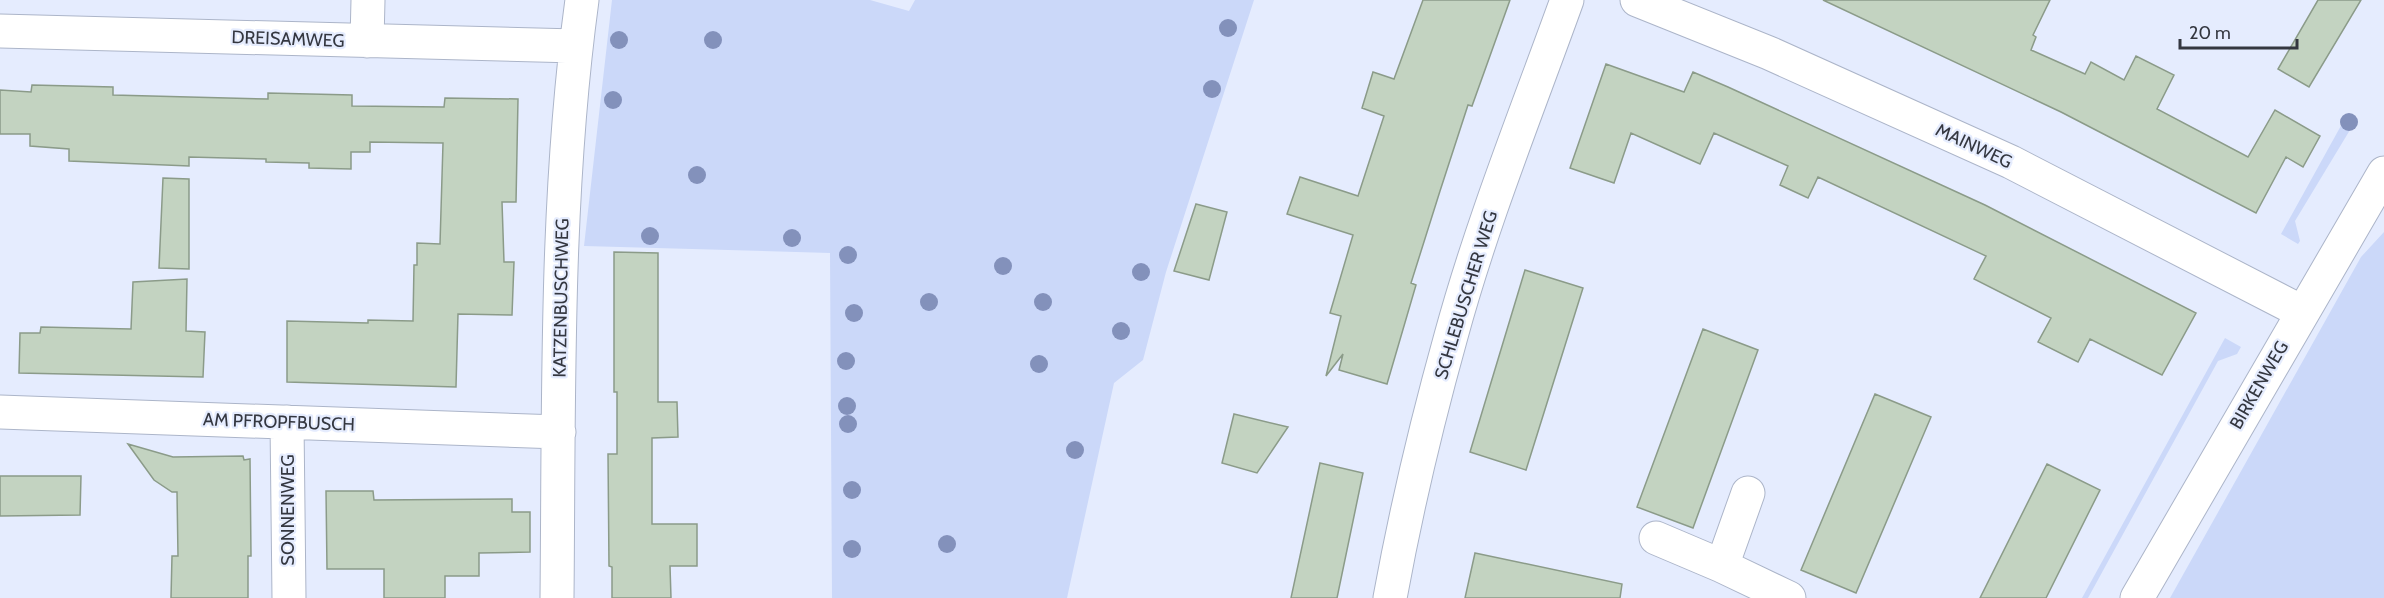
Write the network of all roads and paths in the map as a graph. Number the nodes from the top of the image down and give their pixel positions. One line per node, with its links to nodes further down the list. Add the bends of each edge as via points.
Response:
1 (368, 0): 6 (street)
2 (582, 0): 7 (street, KATZENBUSCHWEG)
3 (1567, 0): 18 (street, SCHLEBUSCHER WEG, via 1482,234 1450,336)
4 (1637, 0): 9 (street, MAINWEG, via 1769,52 2011,162)
5 (0, 31): 6 (street, DREISAMWEG)
6 (367, 41): 7 (street, DREISAMWEG)
7 (576, 46): 12 (street, KATZENBUSCHWEG, via 562,214)
8 (2384, 173): 9 (street, BIRKENWEG)
9 (2302, 312): 20 (street, BIRKENWEG)
10 (0, 412): 11 (street, AM PFROPFBUSCH)
11 (287, 422): 12 (street, AM PFROPFBUSCH); 16 (street, SONNENWEG)
12 (558, 432): 17 (street, KATZENBUSCHWEG)
13 (1748, 493): 15 (street)
14 (1656, 538): 15 (street)
15 (1722, 566): 19 (street)
16 (289, 598)
17 (557, 598)
18 (1390, 598)
19 (1789, 598)
20 (2137, 598)

